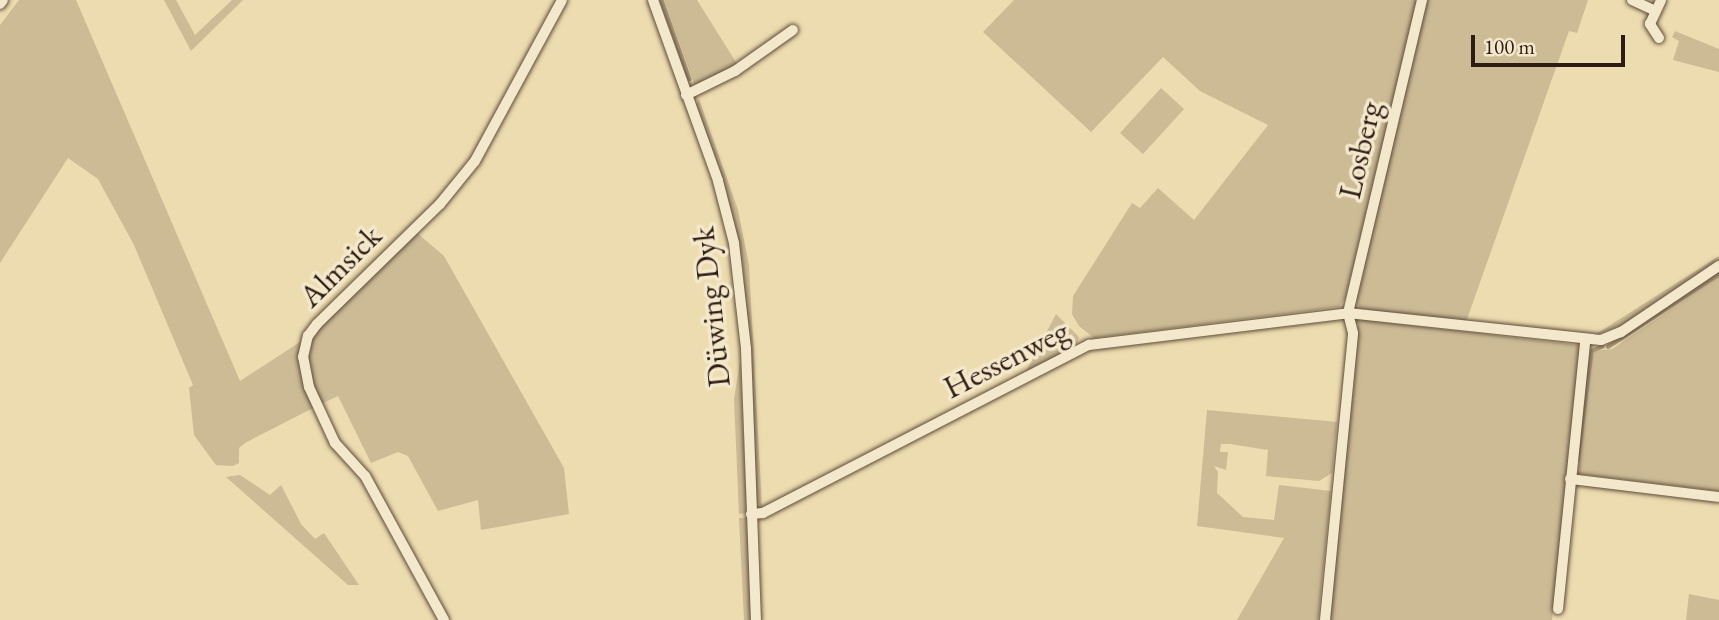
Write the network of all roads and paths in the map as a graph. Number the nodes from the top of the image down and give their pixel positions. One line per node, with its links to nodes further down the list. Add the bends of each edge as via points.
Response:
1 (562, 0): 17 (street, Almsick, via 469,169 317,324 308,335 303,357 309,387 335,443 365,476)
2 (653, 0): 9 (street, Düwing Dyk)
3 (1422, 0): 11 (street, Losberg)
4 (1632, 0): 6 (street)
5 (1661, 0): 6 (street)
6 (1656, 11): 8 (street, via 1650,24)
7 (793, 30): 9 (street, via 735,71)
8 (1659, 38)
9 (686, 95): 15 (street, Düwing Dyk, via 718,181 738,267 746,349)
10 (1719, 265): 12 (street, Hessenweg, via 1621,332)
11 (1348, 313): 12 (street, Hessenweg); 15 (street, Hessenweg, via 1089,345 764,513); 19 (street, via 1353,333)
12 (1585, 341): 13 (street)
13 (1570, 480): 14 (street); 16 (street)
14 (1719, 497)
15 (751, 514): 18 (street, Düwing Dyk)
16 (1558, 609)
17 (444, 620)
18 (756, 620)
19 (1325, 620)

